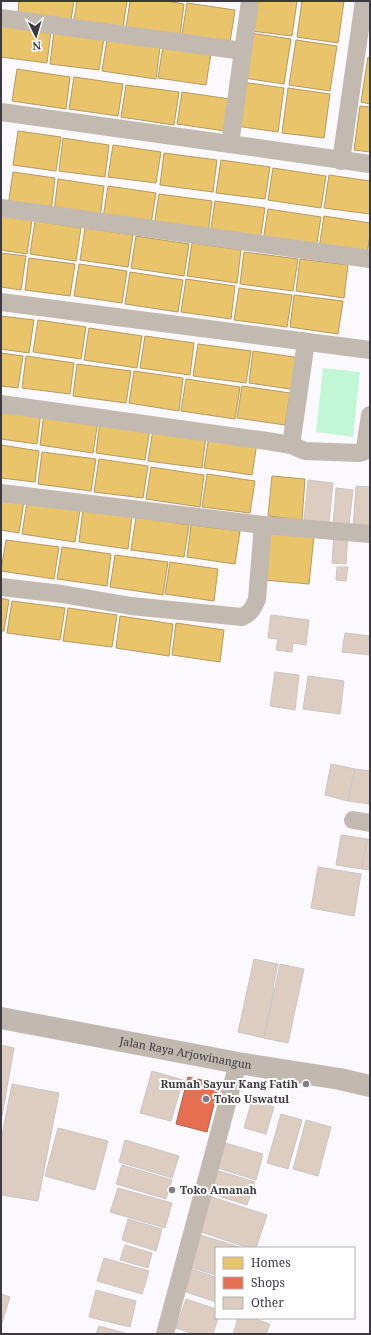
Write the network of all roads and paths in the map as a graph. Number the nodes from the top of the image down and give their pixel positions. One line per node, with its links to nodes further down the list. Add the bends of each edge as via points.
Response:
1 (250, 1): 4 (street)
2 (364, 1): 7 (street)
3 (1, 18): 4 (street)
4 (243, 51): 6 (street)
5 (1, 112): 6 (street)
6 (230, 144): 7 (street)
7 (341, 161): 8 (street)
8 (370, 164)
9 (1, 208): 10 (street)
10 (370, 259)
11 (1, 302): 12 (street)
12 (306, 342): 13 (street); 16 (street)
13 (370, 350)
14 (1, 404): 16 (street)
15 (370, 415): 16 (street, via 363,452 326,453 305,451)
16 (291, 446)
17 (1, 493): 18 (street)
18 (263, 525): 19 (street); 20 (street, via 257,599 249,614 242,617 131,606)
19 (370, 534)
20 (1, 587)
21 (1, 1018): 22 (main road, Jalan Raya Arjowinangun)
22 (238, 1062): 23 (main road, Jalan Raya Arjowinangun); 24 (street)
23 (370, 1086)
24 (165, 1334)

